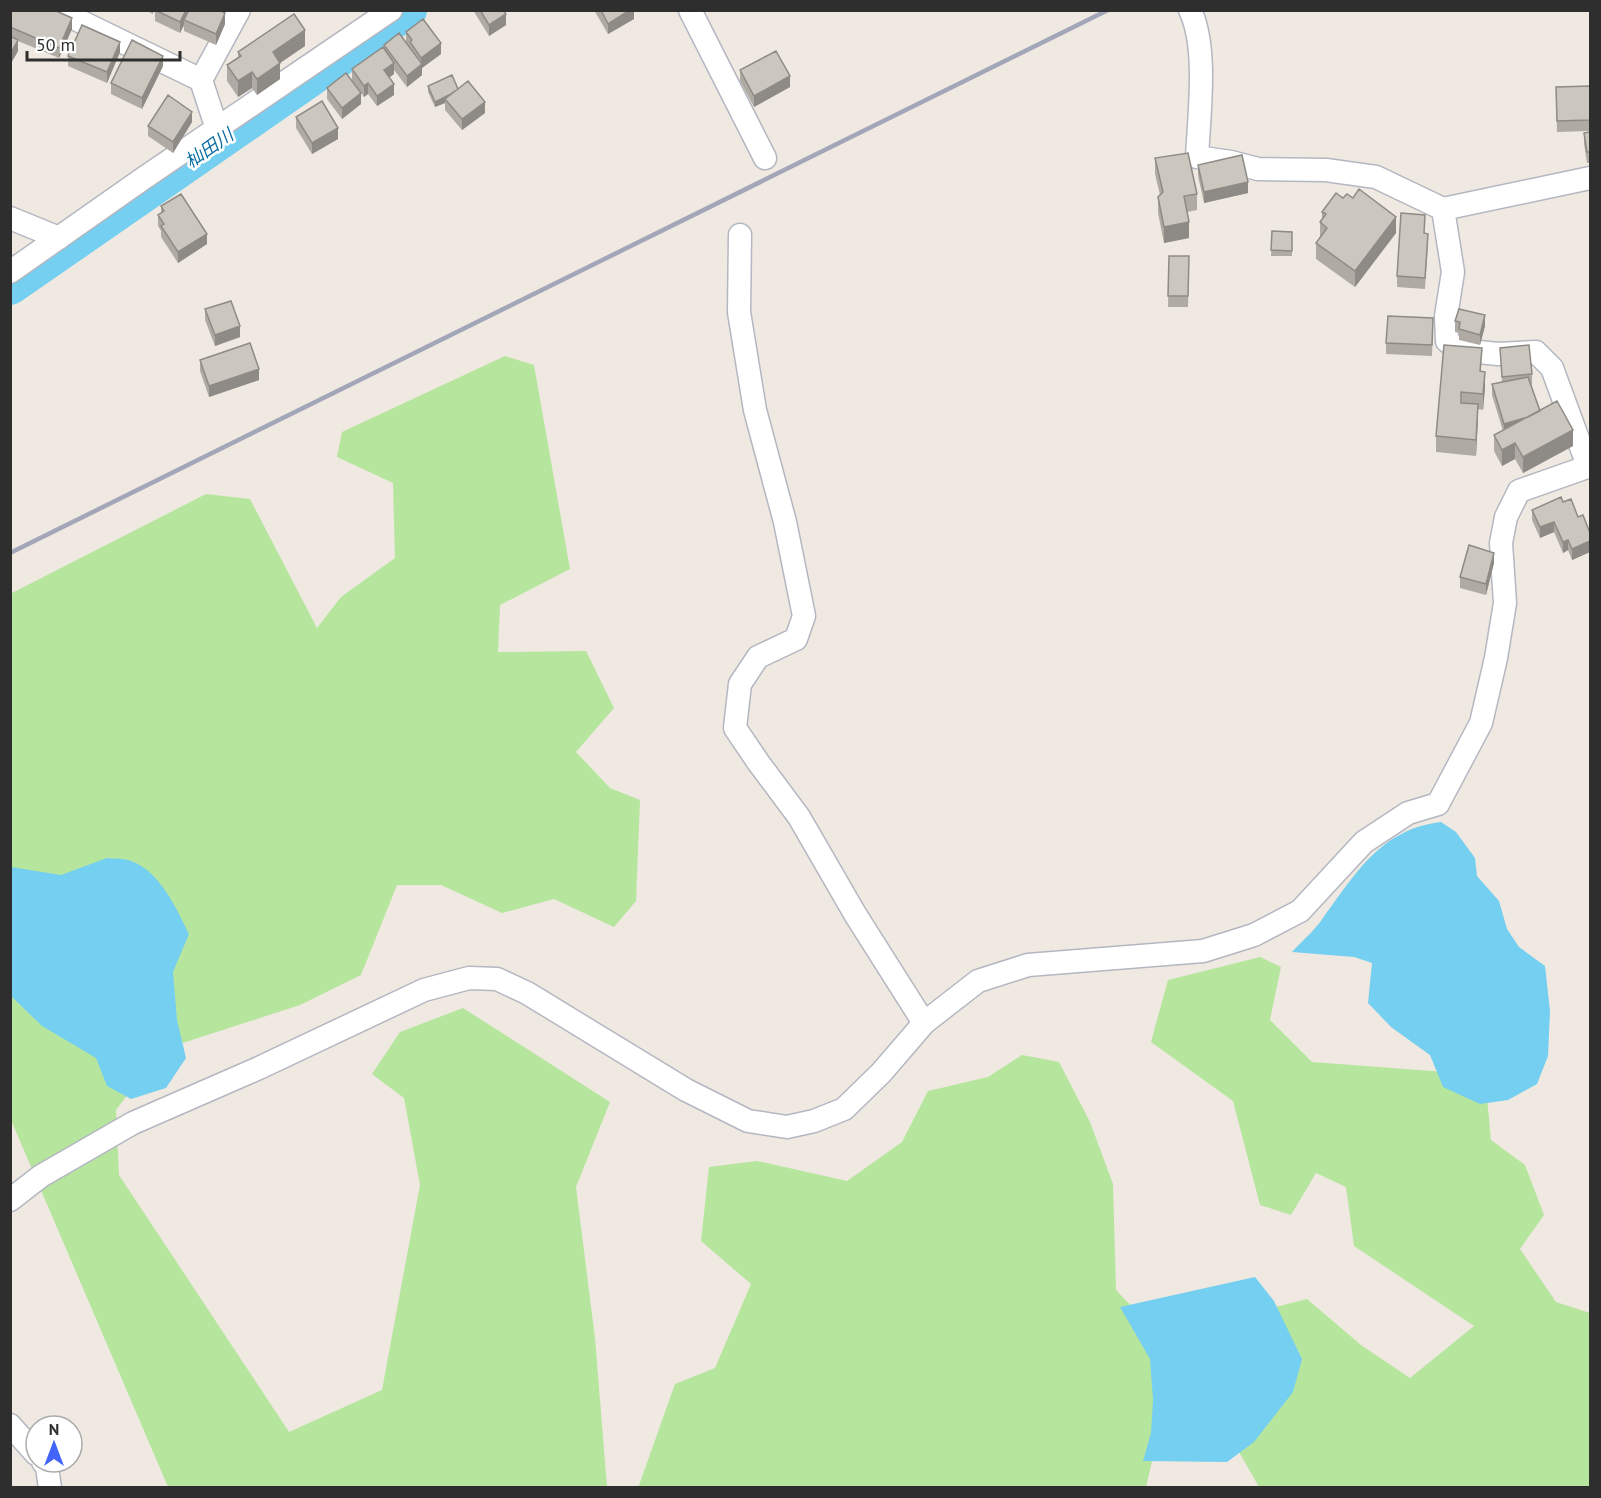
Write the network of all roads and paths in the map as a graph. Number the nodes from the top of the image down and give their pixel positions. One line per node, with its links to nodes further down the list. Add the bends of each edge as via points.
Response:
1 (57, 10): 6 (street)
2 (239, 10): 6 (street)
3 (391, 10): 7 (street)
4 (690, 10): 8 (street)
5 (1190, 10): 10 (street, via 1196,22 1201,70 1197,156 1258,169 1326,170 1376,177)
6 (201, 80): 7 (street)
7 (217, 129): 13 (street)
8 (765, 158)
9 (1590, 178): 10 (street)
10 (1443, 209): 15 (street, via 1453,272 1446,316 1447,341 1459,350 1536,352 1552,368)
11 (10, 218): 13 (street)
12 (740, 235): 16 (street, via 739,312 755,410 785,522 804,616 796,639 758,657 740,684 735,728 799,817)
13 (59, 237): 14 (street)
14 (10, 272)
15 (1589, 466): 16 (street, via 1519,491 1506,517 1500,543 1505,603 1481,723 1438,804 1408,813 1364,842 1300,910 1254,935 1203,951 1028,965 978,981)
16 (924, 1023): 17 (street, via 843,1109 788,1127 748,1121 686,1090 527,993 497,979 469,978 423,990 133,1123 41,1176)
17 (10, 1200)
18 (10, 1425): 19 (street)
19 (24, 1441)

